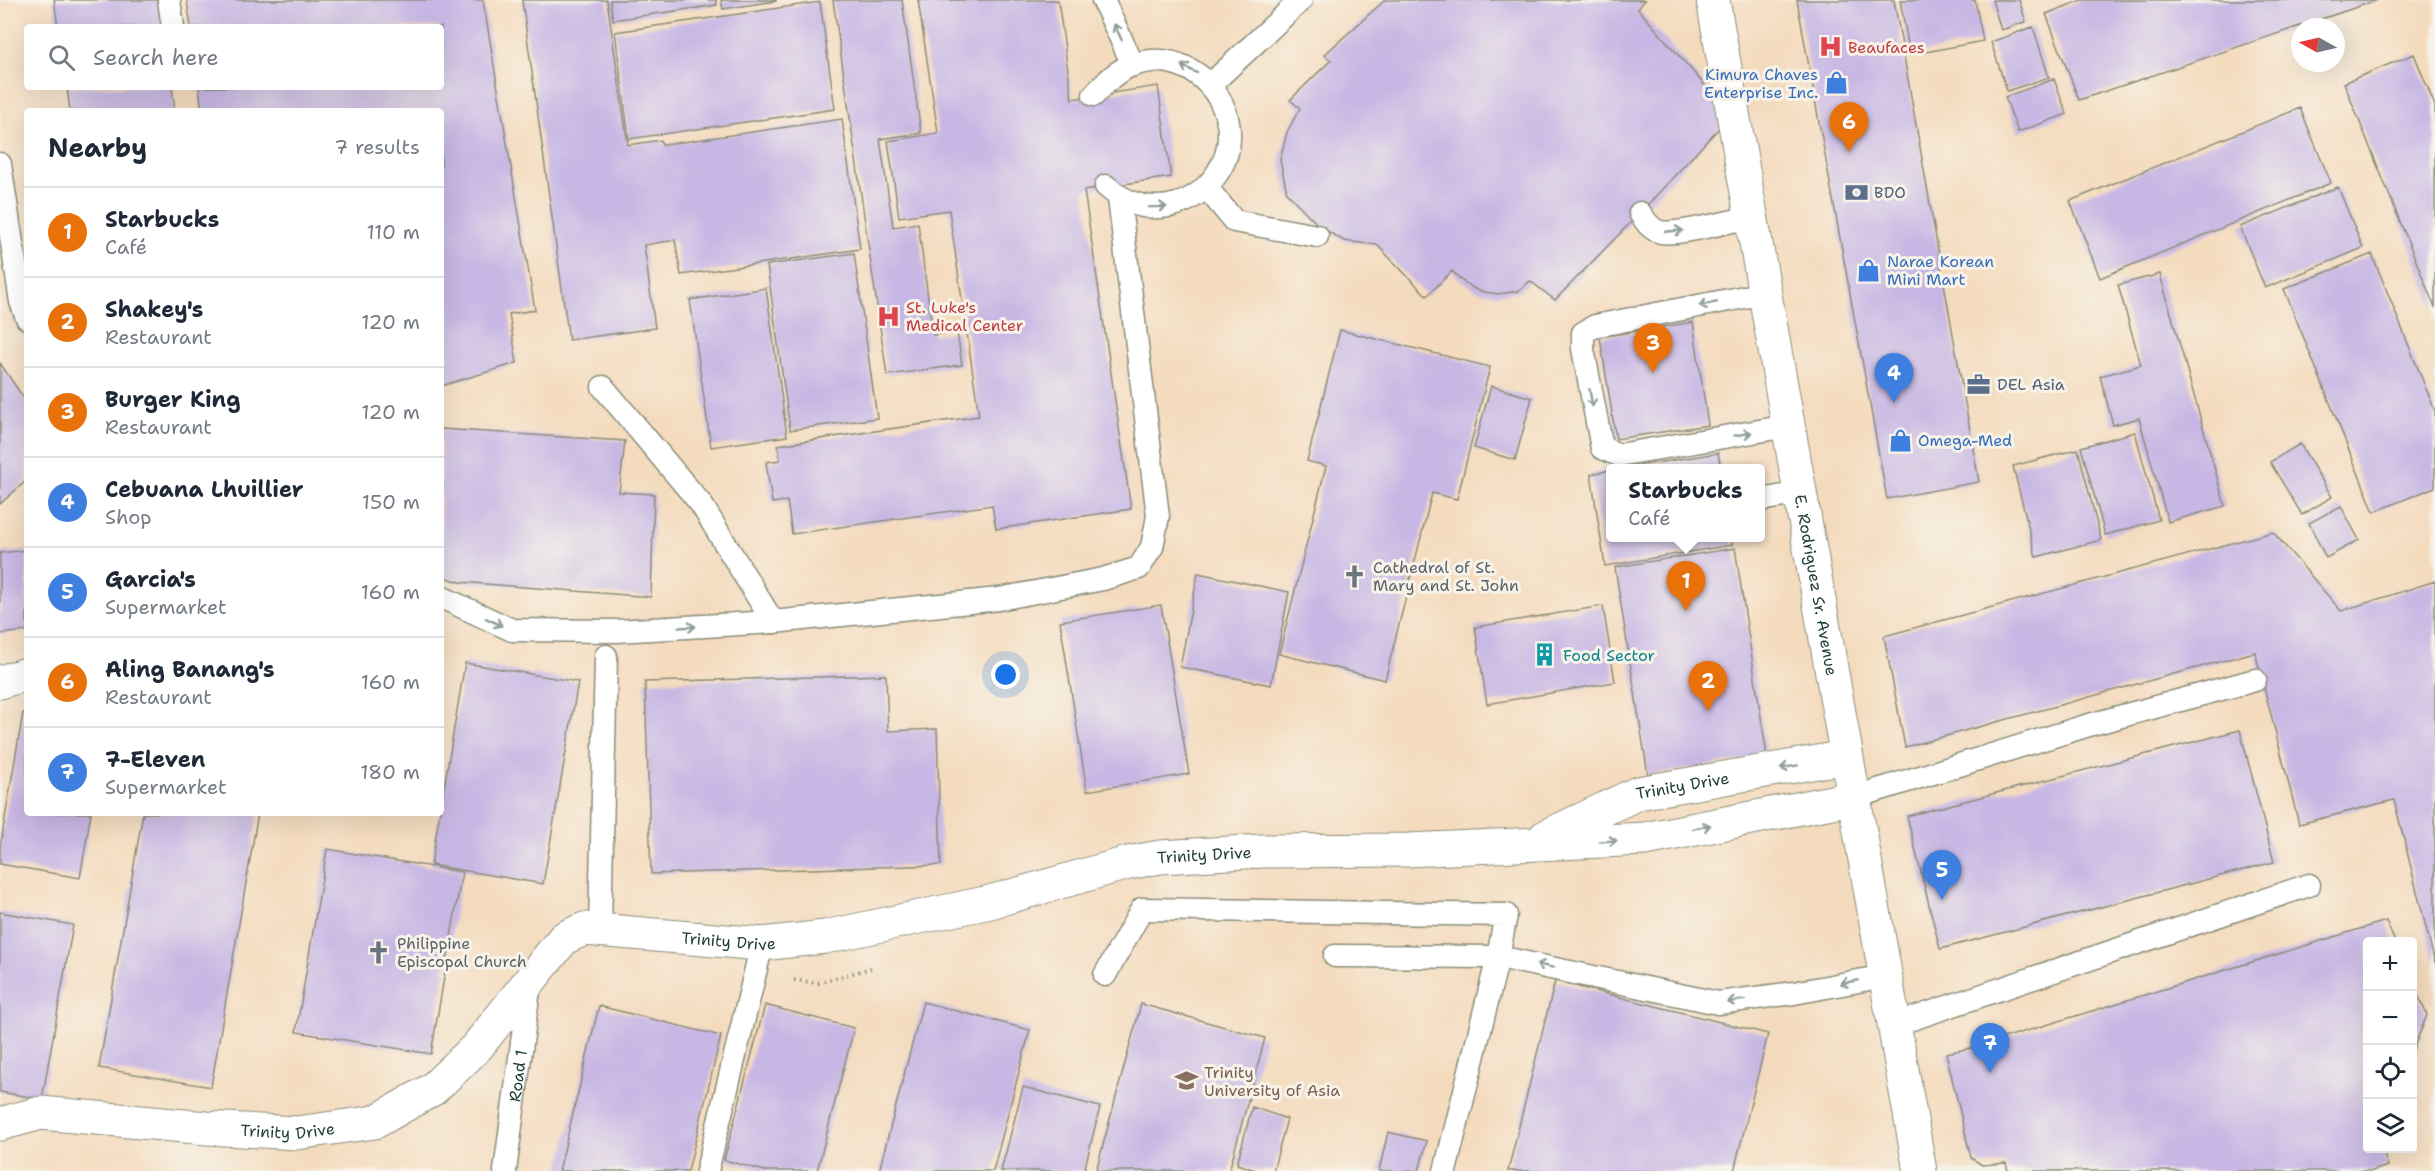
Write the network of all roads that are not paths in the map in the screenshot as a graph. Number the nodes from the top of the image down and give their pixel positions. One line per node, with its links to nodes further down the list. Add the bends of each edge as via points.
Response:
1 (169, 0): 5 (lane)
2 (1103, 0): 6 (lane, one-way to 2)
3 (1301, 0): 7 (lane)
4 (1713, 0): 12 (street, E. Rodriguez Sr. Avenue)
5 (173, 24)
6 (1133, 65): 7 (lane, one-way to 6, via 1179,64 1156,61); 8 (lane, via 1111,76)
7 (1210, 84): 10 (lane, via 1228,116 1229,142 1222,167)
8 (1094, 95)
9 (0, 164): 15 (lane)
10 (1208, 188): 13 (lane, via 1234,221); 21 (lane, one-way to 10, via 999,598 1103,579 1139,568 1152,547 1158,516 1112,192 1141,206 1164,208 1187,201)
11 (1640, 213): 12 (lane, one-way to 12, via 1648,225 1661,232)
12 (1751, 217): 14 (street, E. Rodriguez Sr. Avenue)
13 (1317, 236)
14 (1765, 293): 17 (street, E. Rodriguez Sr. Avenue); 17 (lane, one-way to 17, via 1595,326 1583,333 1582,349 1602,448 1619,455)
15 (24, 310)
16 (603, 387): 21 (lane, via 702,504)
17 (1788, 426): 18 (street, E. Rodriguez Sr. Avenue)
18 (1800, 493): 19 (lane); 26 (street, E. Rodriguez Sr. Avenue)
19 (1765, 499)
20 (444, 598): 21 (lane, one-way to 21, via 512,630 616,631)
21 (774, 622)
22 (606, 656): 30 (lane)
23 (24, 675): 25 (street)
24 (2255, 680): 27 (lane)
25 (0, 682)
26 (1846, 757): 27 (street, E. Rodriguez Sr. Avenue); 28 (street, Trinity Drive, one-way to 28, via 1638,793)
27 (1852, 798): 28 (street, Trinity Drive, one-way to 27, via 1645,839); 35 (street, E. Rodriguez Sr. Avenue)
28 (1530, 844): 31 (street, Trinity Drive, via 1160,857 990,902 825,937)
29 (2309, 885): 37 (lane)
30 (600, 930): 31 (street, Trinity Drive); 36 (street, Trinity Drive, via 584,929 564,938)
31 (762, 944): 40 (lane)
32 (1335, 956): 33 (lane)
33 (1498, 957): 34 (lane, via 1506,915 1142,909); 35 (lane, one-way to 33, via 1718,1003); 41 (lane)
34 (1105, 975)
35 (1885, 976): 37 (street, E. Rodriguez Sr. Avenue)
36 (530, 980): 38 (street, Trinity Drive, via 476,1048 433,1089 375,1122 297,1133 41,1113); 39 (lane, Road 1)
37 (1894, 1025): 42 (street, E. Rodriguez Sr. Avenue)
38 (0, 1124)
39 (504, 1171)
40 (707, 1171)
41 (1445, 1171)
42 (1920, 1171)

